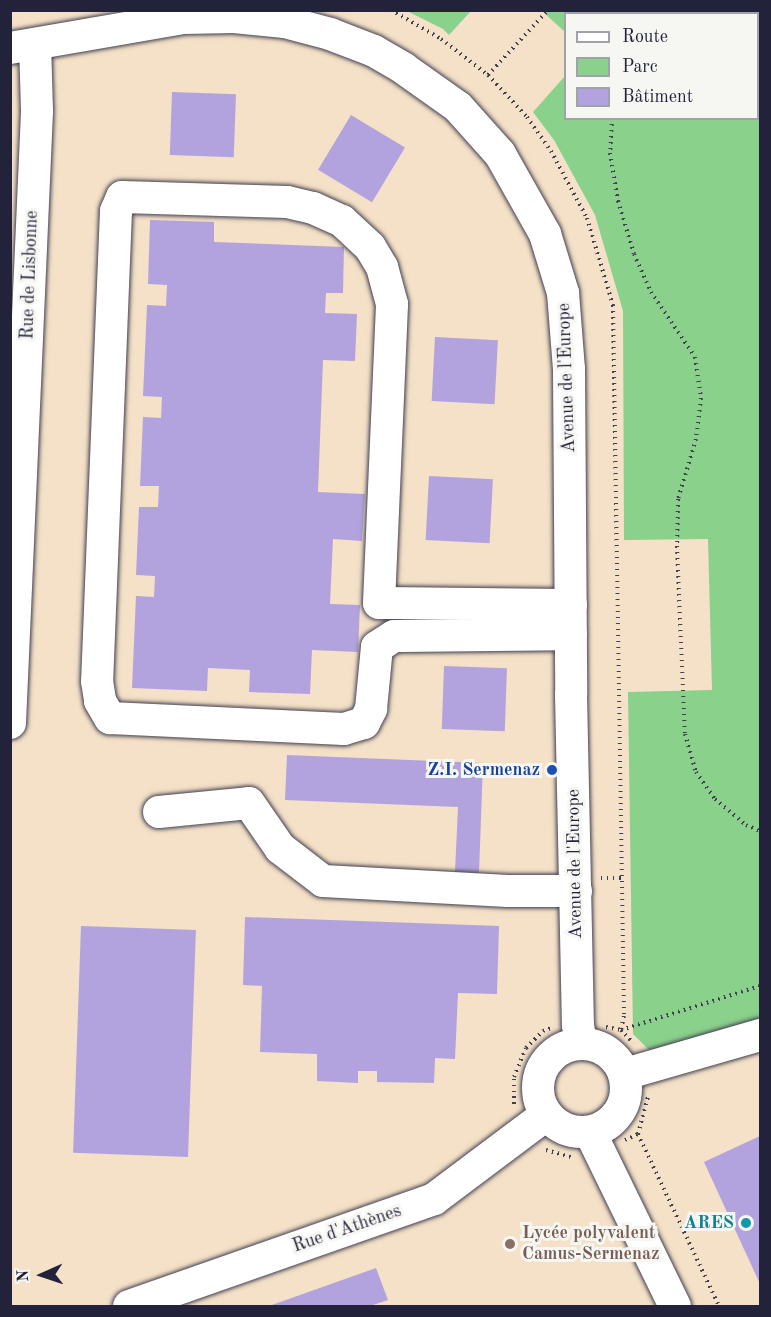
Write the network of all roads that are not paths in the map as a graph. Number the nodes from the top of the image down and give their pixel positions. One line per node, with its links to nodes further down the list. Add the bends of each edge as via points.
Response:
1 (23, 46): 2 (street, Avenue de l'Europe, via 183,18 285,22 374,51 458,107 489,139 545,234 563,293 569,369); 3 (street, Rue de Lisbonne, via 37,111)
2 (571, 620): 2 (street, via 379,603 392,304 382,267 370,247 342,221 287,202 122,197 116,211 97,681 100,701 110,718 344,729 364,723 371,709 377,647 394,636); 5 (street, Avenue de l'Europe)
3 (10, 723)
4 (159, 812): 5 (street, via 249,803 280,848 323,880)
5 (576, 891): 6 (street, Avenue de l'Europe)
6 (579, 1034): 8 (street); 9 (street, via 551,1055 542,1069 537,1084)
7 (760, 1035): 8 (street)
8 (636, 1071): 10 (street, via 624,1104)
9 (546, 1115): 10 (street, via 566,1130); 11 (street, Rue d'Athènes, via 434,1199)
10 (595, 1141): 12 (street)
11 (129, 1306)
12 (675, 1306)

